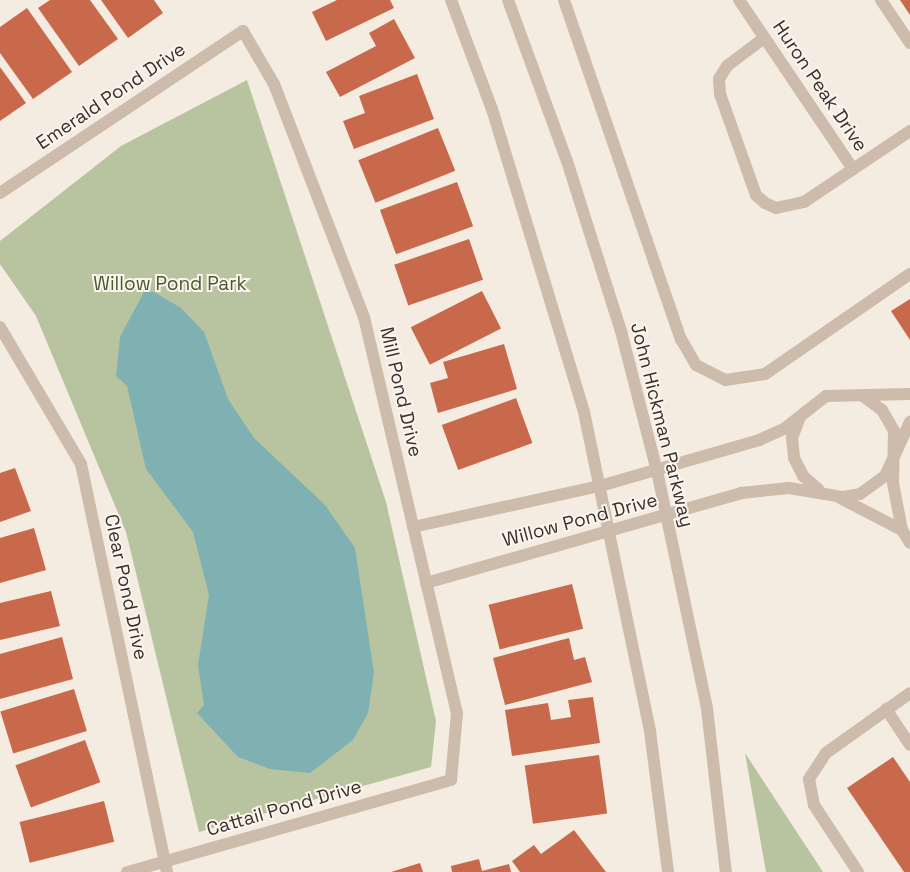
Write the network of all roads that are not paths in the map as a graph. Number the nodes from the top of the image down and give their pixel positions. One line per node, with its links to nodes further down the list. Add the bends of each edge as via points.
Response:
1 (451, 0): 20 (street, via 492,109 548,284)
2 (508, 0): 19 (street, John Hickman Parkway, via 570,171 621,331)
3 (564, 0): 12 (street, via 681,339 696,365 725,380 765,374)
4 (739, 0): 7 (street, Huron Peak Drive)
5 (881, 0): 8 (street)
6 (243, 31): 11 (street, Emerald Pond Drive); 23 (street, Mill Pond Drive, via 274,84 364,317)
7 (764, 38): 10 (street, Huron Peak Drive); 10 (street, via 727,66 719,79 720,94 756,195 776,208 790,207)
8 (910, 43)
9 (910, 130): 10 (street)
10 (853, 169)
11 (0, 193)
12 (910, 274)
13 (0, 327): 32 (street, Clear Pond Drive, via 81,464)
14 (856, 394): 15 (street, Willow Pond Drive); 16 (street, Willow Pond Drive, via 826,396); 18 (street, via 875,403 888,418)
15 (910, 394)
16 (804, 411): 19 (street, Willow Pond Drive, via 772,435); 21 (street, via 794,432 794,458 809,484)
17 (910, 422): 18 (street, Willow Pond Drive)
18 (895, 455): 21 (street, Willow Pond Drive, via 885,476 872,488 854,496); 25 (street, via 893,483)
19 (657, 471): 20 (street, Willow Pond Drive); 22 (street, John Hickman Parkway)
20 (600, 486): 23 (street, Willow Pond Drive); 24 (street)
21 (830, 495): 22 (street, Willow Pond Drive, via 788,488 753,490); 25 (street)
22 (665, 516): 24 (street, Willow Pond Drive); 35 (street, John Hickman Parkway, via 707,709)
23 (413, 528): 27 (street, Mill Pond Drive)
24 (610, 530): 27 (street, Willow Pond Drive); 34 (street, via 650,731)
25 (902, 530): 26 (street)
26 (910, 543)
27 (426, 582): 31 (street, Mill Pond Drive, via 457,713)
28 (910, 693): 29 (street)
29 (886, 709): 30 (street); 36 (street, via 826,753 809,779 814,805)
30 (910, 745)
31 (451, 780): 32 (street, Cattail Pond Drive)
32 (166, 867): 33 (street, Cattail Pond Drive)
33 (127, 872)
34 (668, 872)
35 (726, 872)
36 (858, 872)

